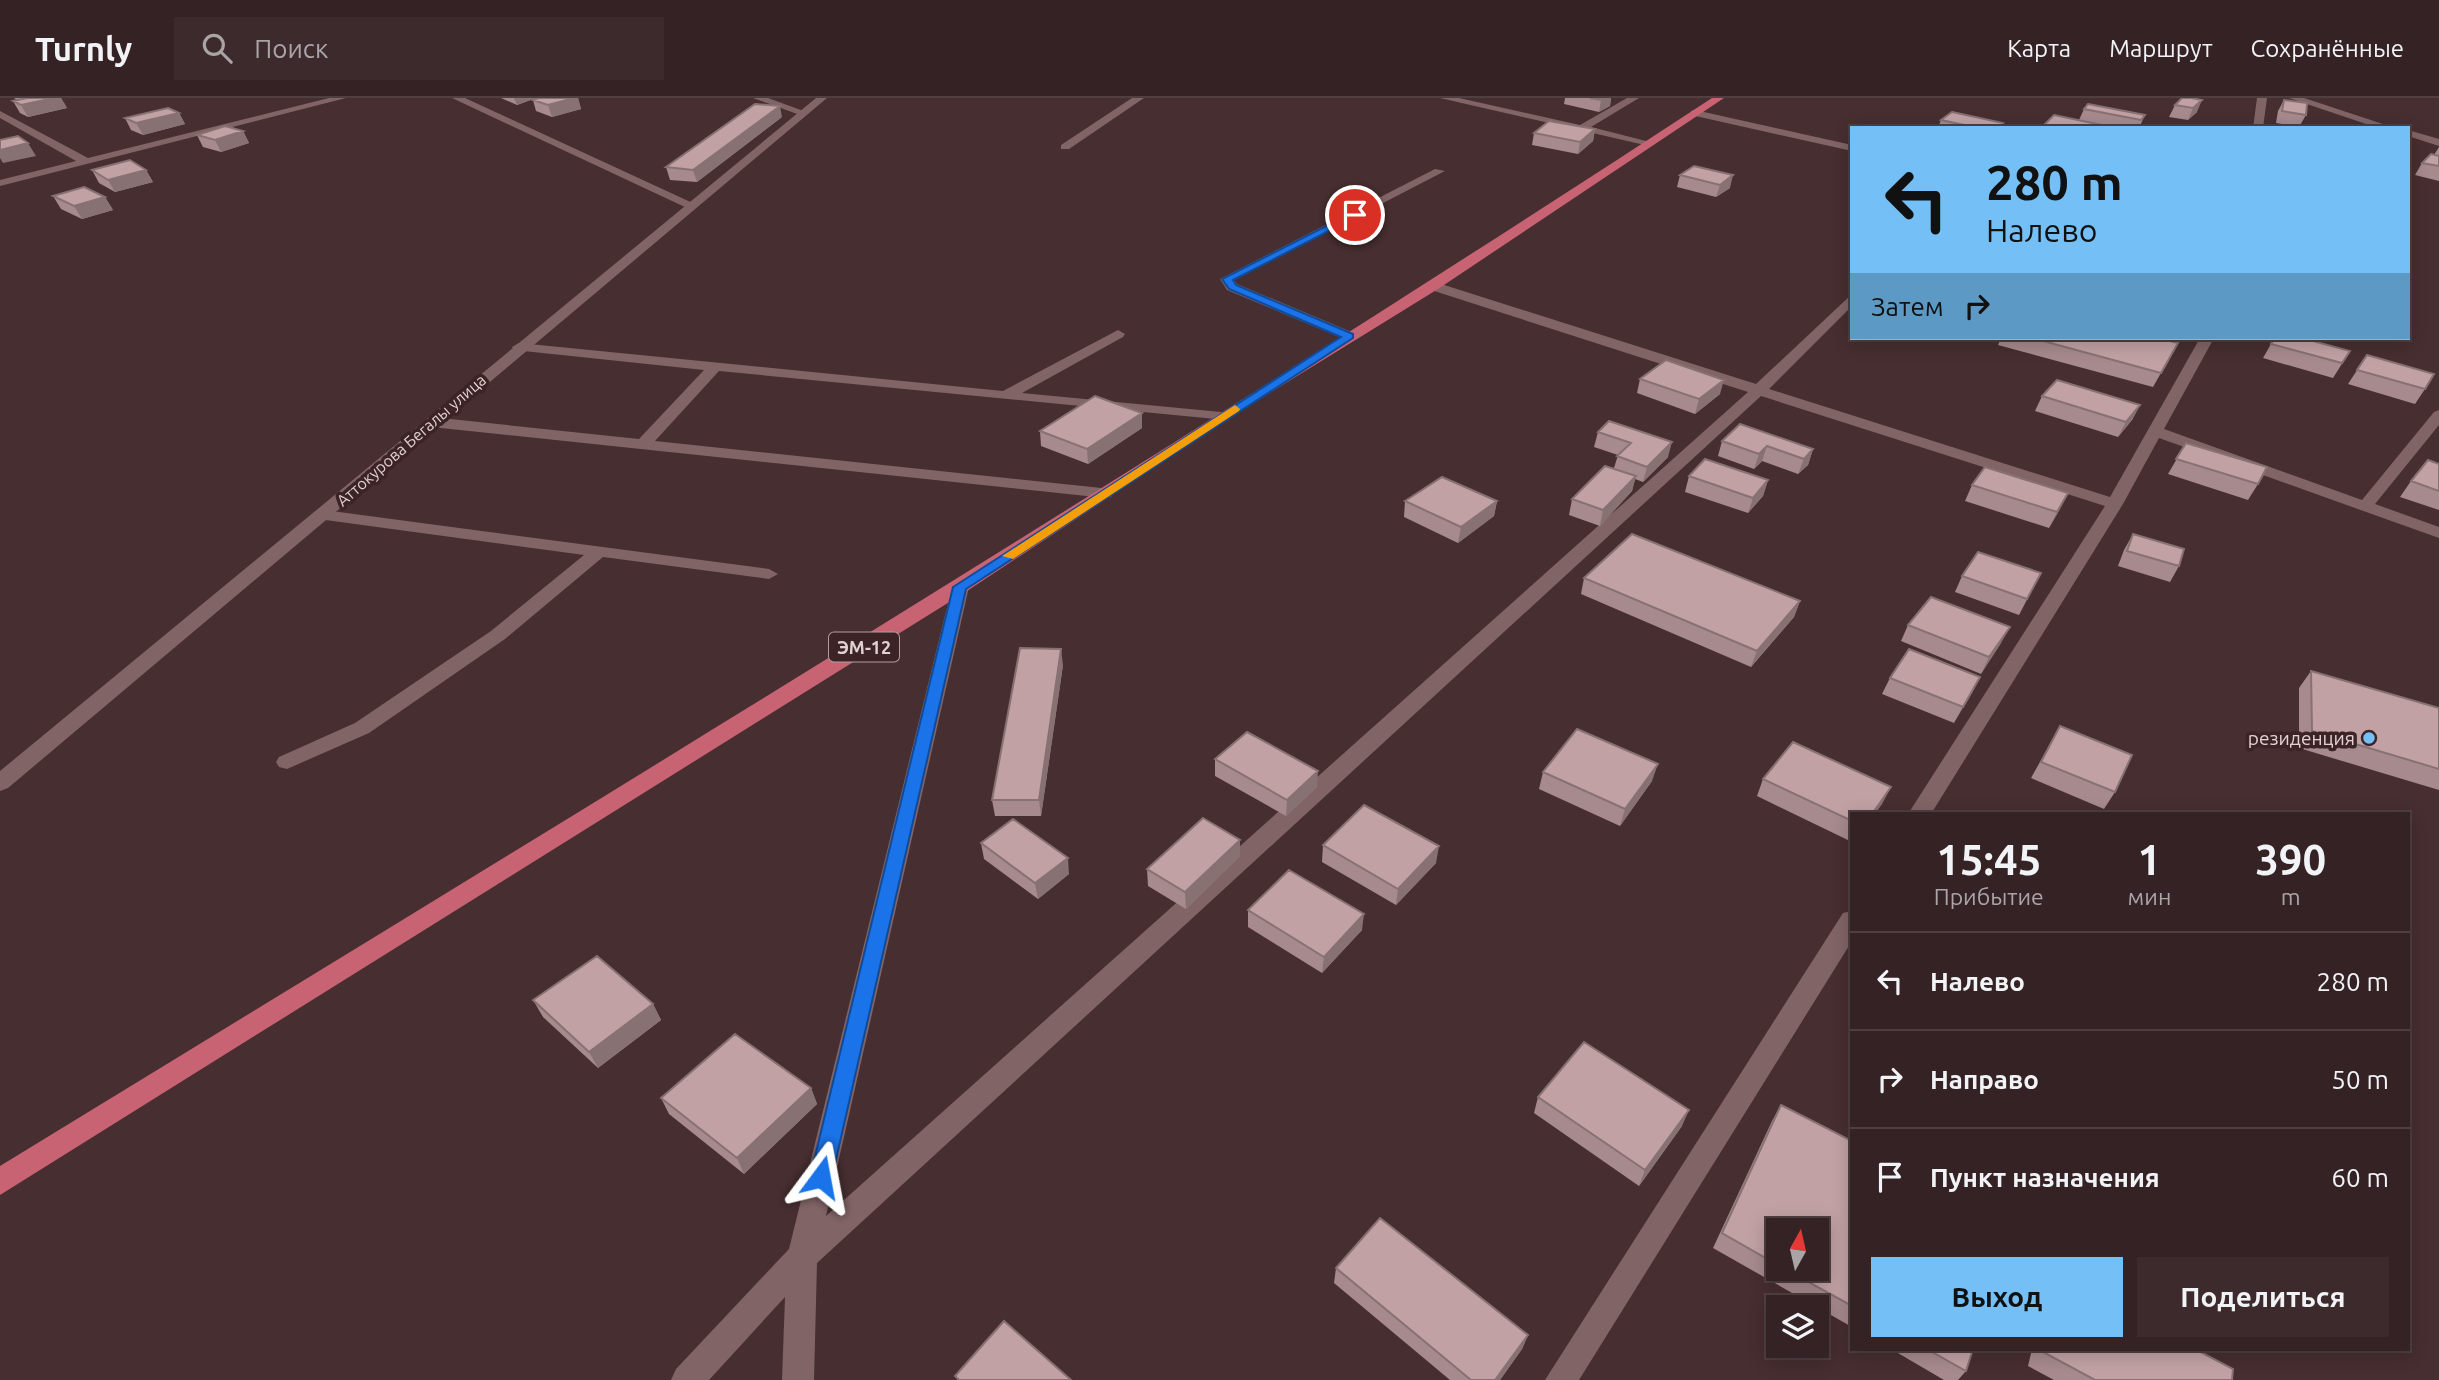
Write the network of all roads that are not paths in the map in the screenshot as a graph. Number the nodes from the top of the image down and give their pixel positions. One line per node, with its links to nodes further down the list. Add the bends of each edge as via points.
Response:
1 (341, 98): 22 (street)
2 (457, 98): 25 (street)
3 (758, 98): 11 (street)
4 (822, 98): 11 (street, Аттокурова Бегалы улица)
5 (1139, 98): 20 (street)
6 (1446, 98): 16 (street)
7 (1634, 98): 16 (street)
8 (1719, 98): 12 (highway, ЭМ-12)
9 (2262, 98): 14 (street)
10 (2294, 98): 15 (street)
11 (804, 113): 25 (street, Аттокурова Бегалы улица)
12 (1695, 113): 18 (highway, ЭМ-12); 21 (street)
13 (0, 114): 22 (street)
14 (2258, 126)
15 (2384, 126)
16 (1581, 128): 18 (street)
17 (2410, 134): 19 (street)
18 (1649, 143): 26 (highway, ЭМ-12)
19 (2439, 143)
20 (1065, 147)
21 (1850, 148)
22 (87, 162): 24 (street)
23 (1439, 171): 29 (street, via 1227,279 1232,287)
24 (0, 183)
25 (691, 205): 31 (street, Аттокурова Бегалы улица)
26 (1433, 286): 29 (highway, ЭМ-12); 33 (street)
27 (1850, 300): 33 (street)
28 (1118, 334): 34 (street)
29 (1349, 336): 36 (highway, ЭМ-12)
30 (2206, 340): 38 (street)
31 (519, 347): 32 (street); 37 (street, Аттокурова Бегалы улица)
32 (715, 367): 34 (street); 39 (street)
33 (1758, 391): 41 (street); 53 (street)
34 (1005, 396): 36 (street)
35 (2439, 415): 42 (street)
36 (1221, 417): 40 (highway, ЭМ-12)
37 (431, 422): 39 (street); 43 (street, Аттокурова Бегалы улица)
38 (2157, 432): 41 (street); 42 (street)
39 (643, 444): 40 (street)
40 (1105, 493): 47 (highway, ЭМ-12)
41 (2115, 504): 50 (street)
42 (2366, 505): 44 (street)
43 (324, 515): 45 (street); 49 (street, Аттокурова Бегалы улица)
44 (2439, 533)
45 (598, 552): 46 (street); 48 (street, via 498,635 362,728)
46 (769, 574)
47 (960, 587): 52 (highway, ЭМ-12); 53 (street)
48 (287, 762)
49 (0, 783)
50 (1920, 812)
51 (1850, 923): 56 (street)
52 (0, 1182)
53 (802, 1257): 54 (street); 55 (street)
54 (687, 1380)
55 (798, 1380)
56 (1561, 1380)

